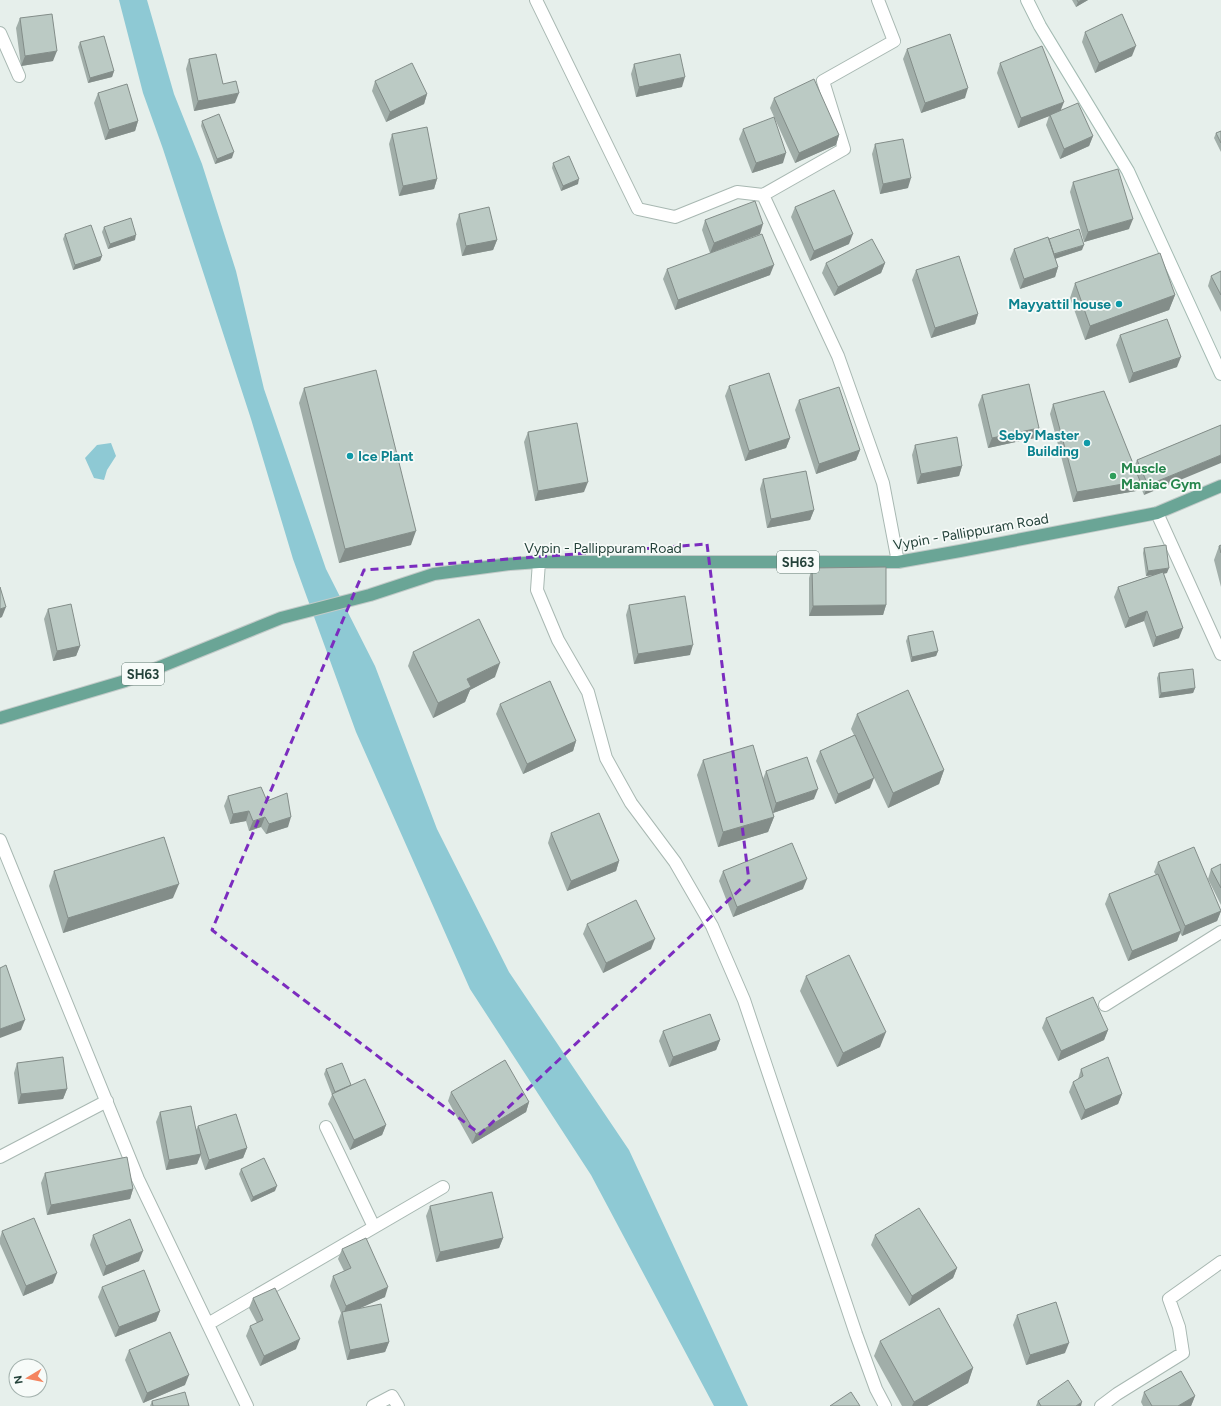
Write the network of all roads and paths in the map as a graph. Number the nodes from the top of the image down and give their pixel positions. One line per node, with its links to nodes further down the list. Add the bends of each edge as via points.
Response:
1 (536, 0): 6 (street, via 638,209 675,218 737,192)
2 (878, 0): 6 (street, via 894,41 823,81 844,150)
3 (1027, 0): 7 (street, via 1040,26 1128,171)
4 (0, 33): 5 (street)
5 (19, 76)
6 (763, 195): 11 (street, via 838,356 883,483)
7 (1221, 374)
8 (1221, 486): 9 (main road, Vypin - Pallippuram Road / SH63)
9 (1157, 512): 11 (main road, Vypin - Pallippuram Road / SH63); 12 (street)
10 (539, 562): 11 (main road, Vypin - Pallippuram Road / SH63); 13 (main road, Vypin - Pallippuram Road / SH63, via 434,574 370,595 281,618 125,681); 27 (street, via 537,590 558,640 588,692 606,758 631,803 675,862 712,926 744,1000 856,1334)
11 (898, 562)
12 (1221, 654)
13 (0, 718)
14 (0, 840): 17 (street)
15 (1221, 932): 16 (street)
16 (1105, 1005)
17 (107, 1101): 19 (street); 23 (street, via 138,1178)
18 (326, 1127): 21 (street)
19 (0, 1157)
20 (443, 1187): 21 (street)
21 (374, 1228): 23 (street)
22 (1221, 1262): 28 (street, via 1169,1299 1179,1327 1183,1353)
23 (208, 1324): 24 (street)
24 (247, 1406)
25 (373, 1406): 26 (street, via 392,1396)
26 (398, 1406)
27 (885, 1406)
28 (1101, 1406)

